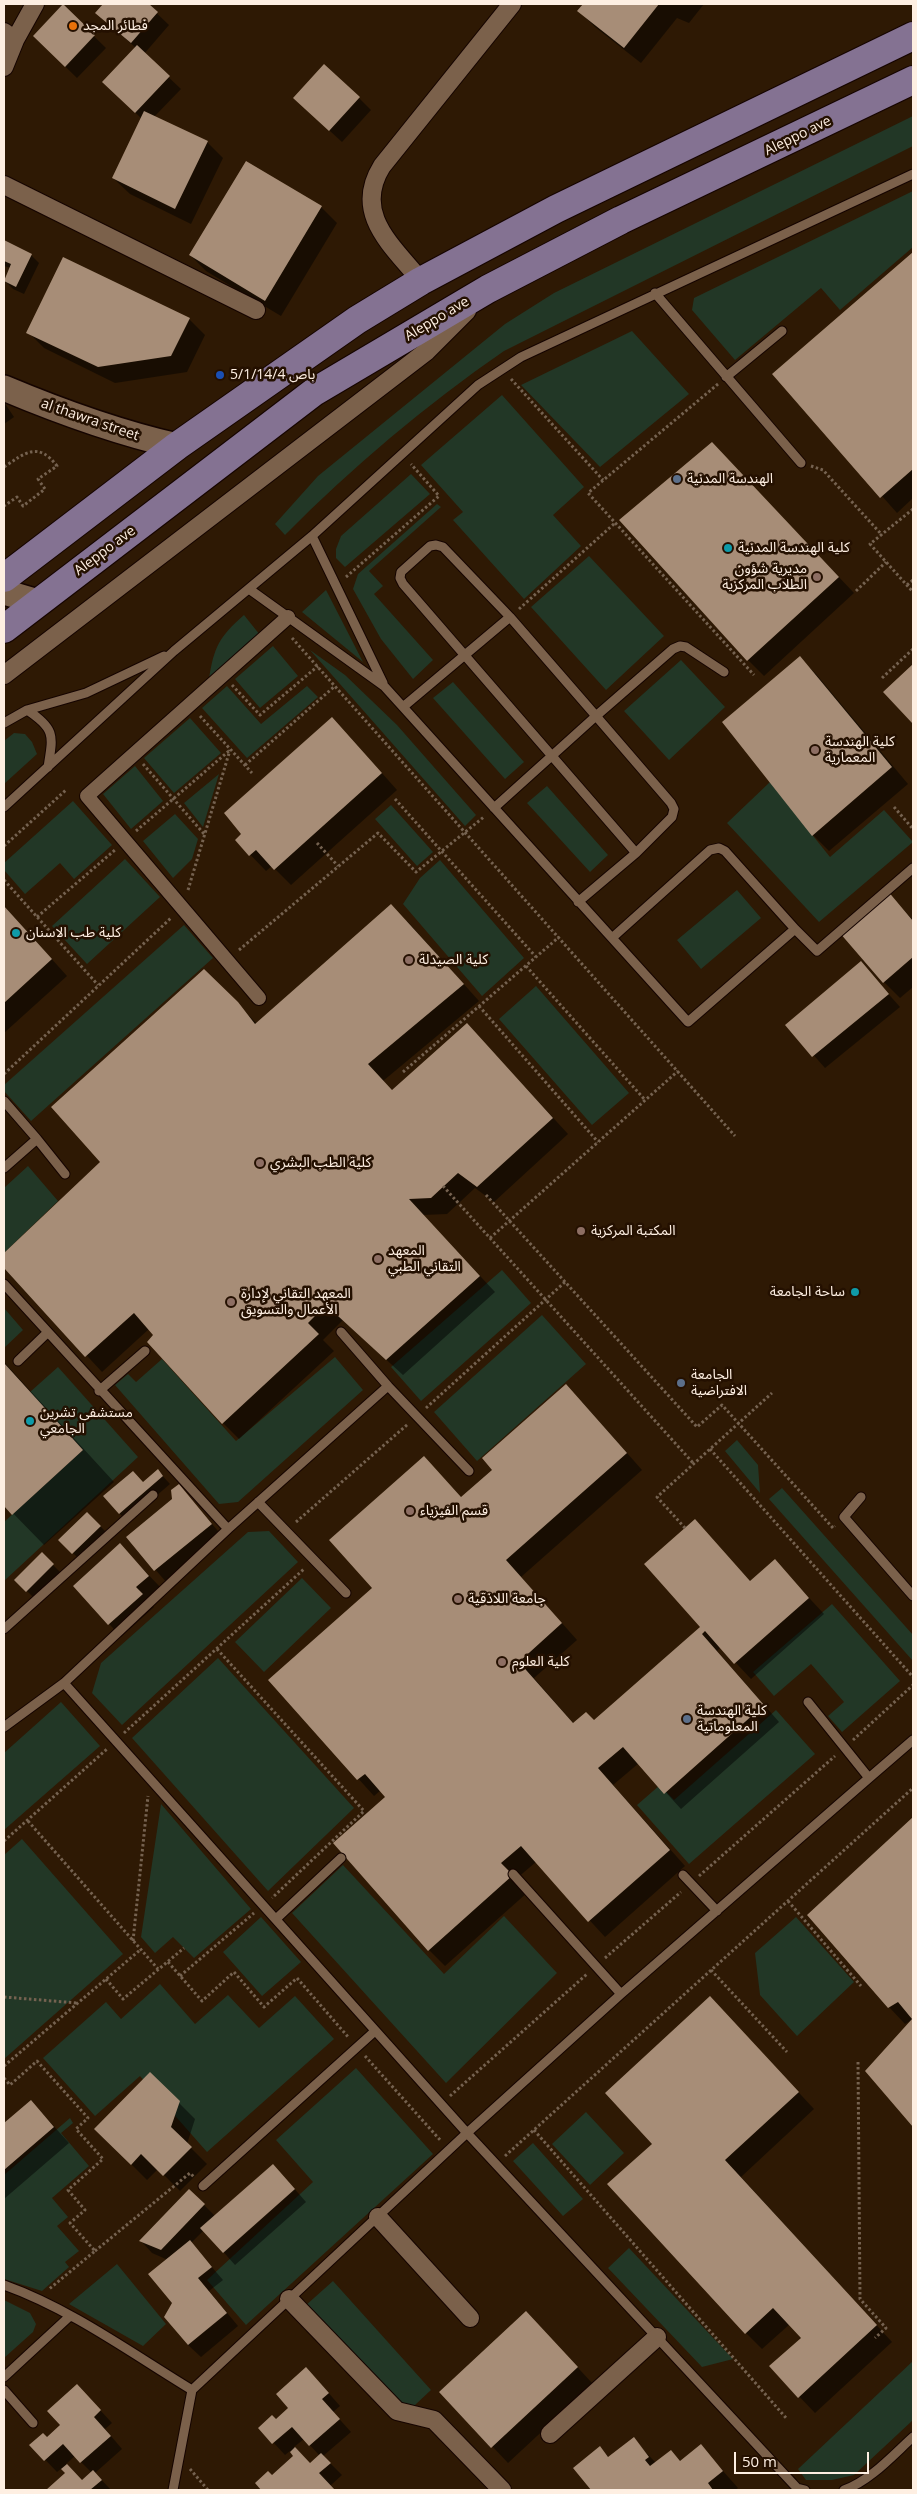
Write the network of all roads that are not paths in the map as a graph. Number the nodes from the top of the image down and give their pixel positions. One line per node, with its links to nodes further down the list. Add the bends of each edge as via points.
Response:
1 (35, 4): 3 (street)
2 (512, 4): 9 (street, via 382,166 373,182 370,199 376,223)
3 (9, 36): 5 (street)
4 (913, 36): 9 (main road, via 556,209)
5 (4, 68)
6 (913, 80): 10 (main road, Aleppo ave, via 621,220)
7 (913, 174): 11 (lane)
8 (4, 185): 12 (street)
9 (421, 281): 16 (main road, via 357,320)
10 (488, 289): 22 (main road, Aleppo ave, via 314,392); 29 (street, via 427,351)
11 (655, 293): 14 (lane); 18 (lane, via 521,357 478,385)
12 (256, 310)
13 (782, 331): 14 (lane)
14 (726, 377): 17 (lane)
15 (4, 388): 16 (main road, al thawra street, via 78,419)
16 (177, 446): 19 (main road)
17 (801, 462)
18 (312, 536): 20 (lane); 30 (lane)
19 (4, 578)
20 (249, 589): 24 (lane); 26 (lane)
21 (4, 592): 22 (main road)
22 (38, 602): 25 (main road, Aleppo ave)
23 (510, 617): 27 (lane); 27 (lane, via 443,547 430,546 401,572 400,578); 33 (lane)
24 (284, 621): 30 (lane); 44 (street, via 87,796)
25 (4, 629)
26 (174, 651): 32 (lane, via 86,693); 36 (lane)
27 (463, 655): 31 (lane); 35 (lane)
28 (724, 672): 33 (lane, via 680,646)
29 (4, 675)
30 (384, 686): 31 (lane)
31 (403, 707): 38 (lane)
32 (27, 710): 34 (lane); 36 (lane, via 43,721 53,738)
33 (596, 716): 35 (lane); 39 (lane, via 674,810 672,817)
34 (4, 723)
35 (551, 756): 38 (lane); 39 (lane)
36 (48, 767): 37 (lane)
37 (4, 807)
38 (494, 808): 41 (lane)
39 (636, 853): 41 (lane)
40 (913, 868): 42 (lane, via 817,952)
41 (578, 902): 43 (lane)
42 (795, 929): 43 (lane, via 719,848 710,850); 43 (lane, via 688,1022)
43 (612, 938)
44 (259, 998)
45 (4, 1101): 46 (lane)
46 (37, 1139): 47 (lane); 48 (lane)
47 (4, 1168)
48 (65, 1174)
49 (4, 1284): 51 (lane)
50 (341, 1332): 54 (lane)
51 (47, 1333): 53 (lane); 55 (lane)
52 (145, 1351): 55 (lane)
53 (18, 1361)
54 (388, 1386): 56 (lane); 59 (lane)
55 (99, 1391): 60 (lane)
56 (469, 1471)
57 (153, 1495): 63 (lane)
58 (861, 1497): 62 (lane, via 844,1517)
59 (258, 1502): 60 (lane); 61 (lane)
60 (228, 1529): 64 (lane)
61 (346, 1593)
62 (913, 1596)
63 (4, 1629)
64 (64, 1683): 66 (lane); 73 (lane)
65 (808, 1702): 68 (lane)
66 (4, 1727)
67 (913, 1740): 68 (lane)
68 (869, 1778): 72 (lane)
69 (341, 1858): 73 (lane)
70 (513, 1874): 74 (lane)
71 (683, 1875): 72 (lane)
72 (717, 1911): 74 (lane)
73 (276, 1919): 75 (lane)
74 (621, 1994): 76 (lane)
75 (375, 2031): 76 (lane); 77 (lane)
76 (467, 2133): 78 (lane); 83 (lane)
77 (202, 2186)
78 (378, 2217): 80 (lane); 82 (street)
79 (4, 2285): 81 (lane)
80 (289, 2299): 86 (lane); 91 (street, via 397,2411 434,2420)
81 (70, 2316): 84 (lane); 86 (lane)
82 (470, 2318)
83 (657, 2337): 88 (street); 92 (lane, via 797,2488)
84 (4, 2377)
85 (4, 2390): 87 (lane)
86 (192, 2390): 90 (lane)
87 (33, 2423)
88 (550, 2434)
89 (913, 2436): 93 (lane, via 878,2468)
90 (173, 2490)
91 (502, 2490)
92 (805, 2490)
93 (844, 2490)

